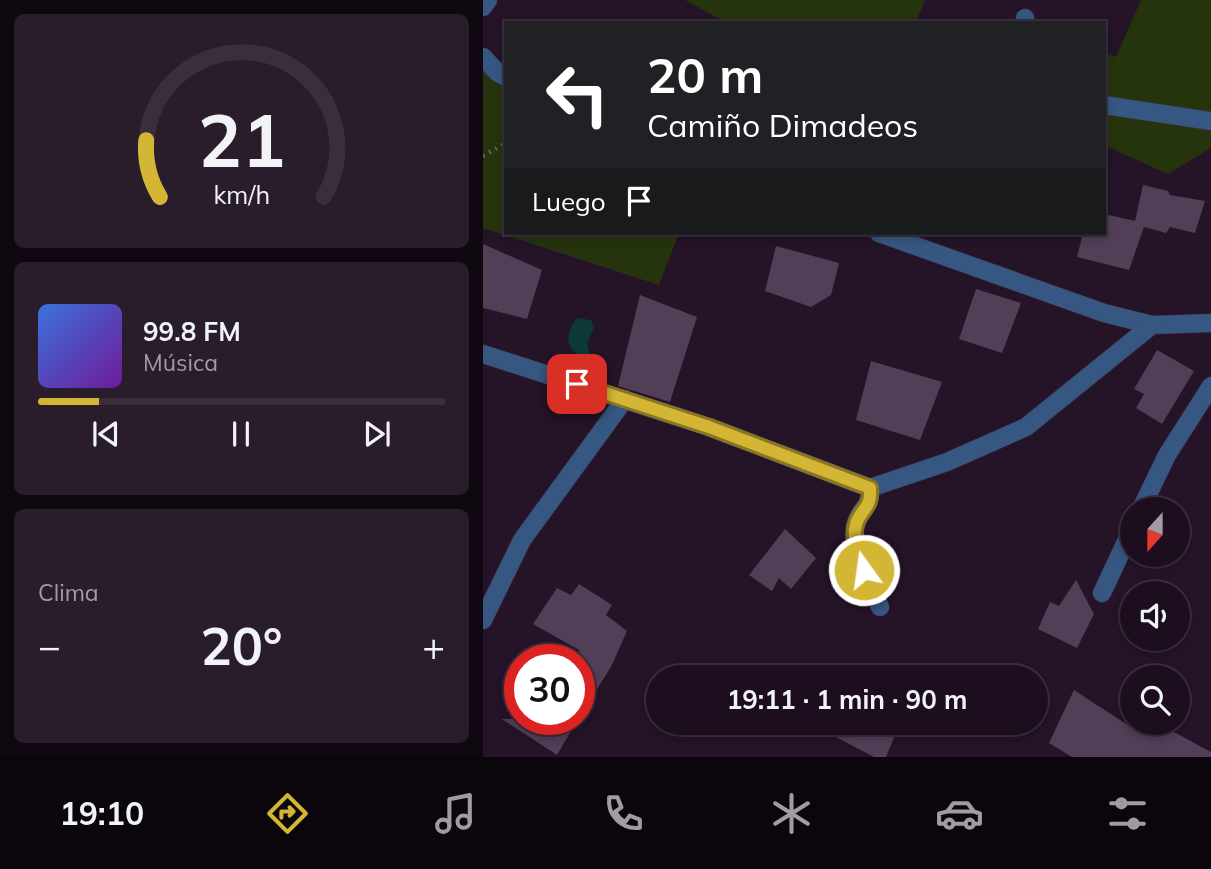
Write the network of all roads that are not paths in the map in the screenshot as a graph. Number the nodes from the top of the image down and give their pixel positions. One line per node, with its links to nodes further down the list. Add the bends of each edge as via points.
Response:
1 (488, 0): 2 (street)
2 (483, 7)
3 (483, 57): 4 (street)
4 (504, 76)
5 (1106, 105): 6 (street)
6 (1211, 121)
7 (885, 235): 9 (street, via 1104,313)
8 (1211, 323): 9 (street)
9 (1153, 325): 13 (street, via 1026,428)
10 (483, 354): 12 (street)
11 (1211, 386): 14 (street, via 1167,455)
12 (625, 399): 13 (street); 18 (street, via 522,540)
13 (870, 488): 17 (street, via 871,502 856,522 855,545)
14 (1147, 497)
15 (1120, 554): 16 (street)
16 (1102, 593)
17 (880, 607)
18 (483, 620)

